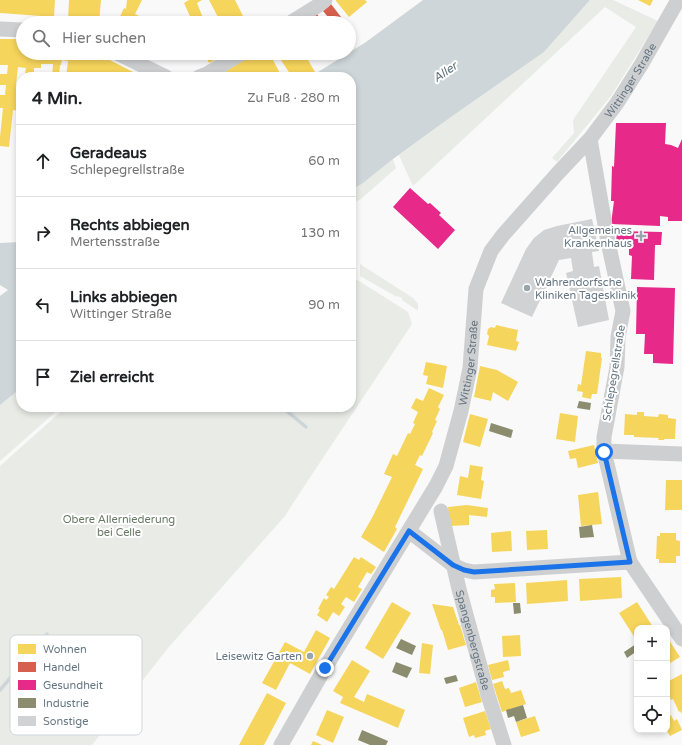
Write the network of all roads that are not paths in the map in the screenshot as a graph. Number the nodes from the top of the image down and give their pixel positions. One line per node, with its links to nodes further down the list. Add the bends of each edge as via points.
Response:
1 (325, 0): 3 (street)
2 (678, 0): 10 (street, Wittinger Straße, via 617,103)
3 (301, 16)
4 (0, 29): 5 (street)
5 (16, 30)
6 (131, 60): 8 (street)
7 (230, 60): 9 (street)
8 (156, 72)
9 (210, 72)
10 (590, 139): 11 (street, Schlepegrellstraße, via 606,235 623,311 618,337 617,367 604,437); 14 (street, Wittinger Straße, via 491,251 476,289 470,368 446,466)
11 (604, 452): 12 (street); 15 (street, Schlepegrellstraße)
12 (682, 454)
13 (440, 511): 16 (street, Spangenbergstraße)
14 (409, 531): 16 (street); 18 (street, Wittinger Straße, via 325,668)
15 (630, 562): 16 (street, via 474,572); 17 (street, Schlepegrellstraße)
16 (453, 565): 19 (street, Spangenbergstraße)
17 (682, 639)
18 (282, 745)
19 (504, 745)

